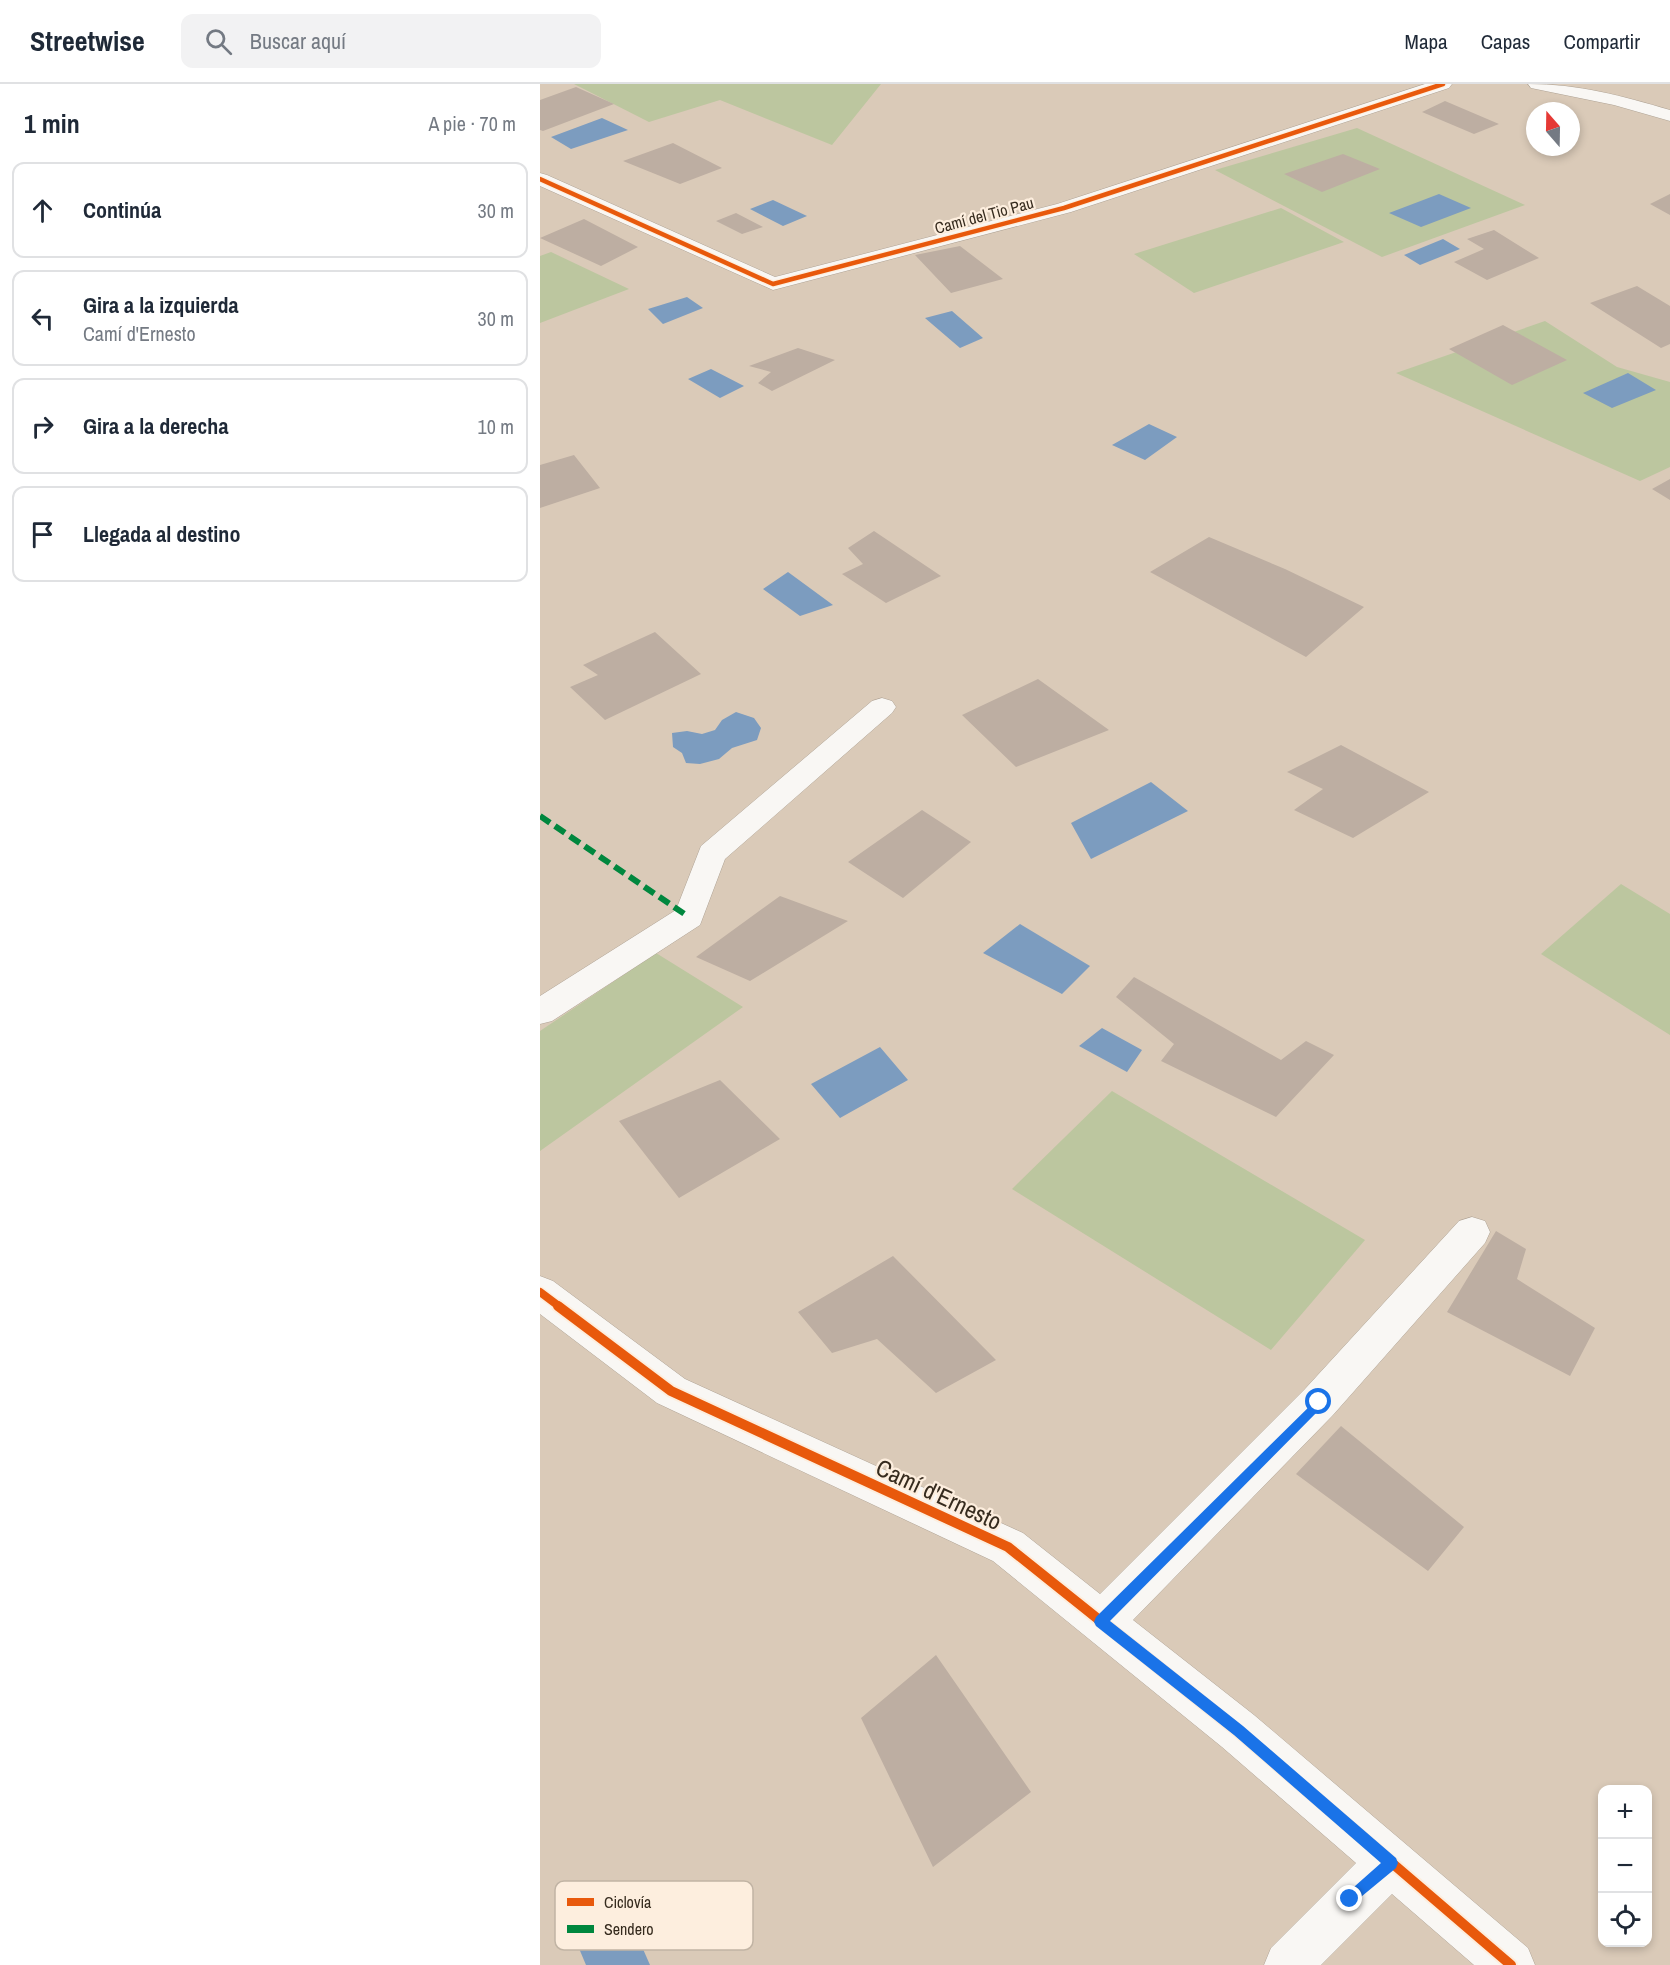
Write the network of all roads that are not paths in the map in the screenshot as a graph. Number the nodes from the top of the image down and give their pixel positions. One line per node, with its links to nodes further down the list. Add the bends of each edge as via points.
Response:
1 (1443, 84): 4 (street, Camí del Tio Pau, via 1064,208 773,284)
2 (1537, 84): 3 (street, via 1617,100)
3 (1670, 116)
4 (540, 179)
5 (882, 707): 6 (street, via 712,854 689,917)
6 (540, 1012)
7 (1472, 1232): 9 (street, via 1319,1402)
8 (540, 1292): 9 (street, Camí d'Ernesto, via 671,1391 1008,1547)
9 (1101, 1622): 10 (street, Camí d'Ernesto, via 1238,1731)
10 (1391, 1863): 11 (street, via 1350,1899); 12 (street, Camí d'Ernesto)
11 (1288, 1965)
12 (1511, 1965)

